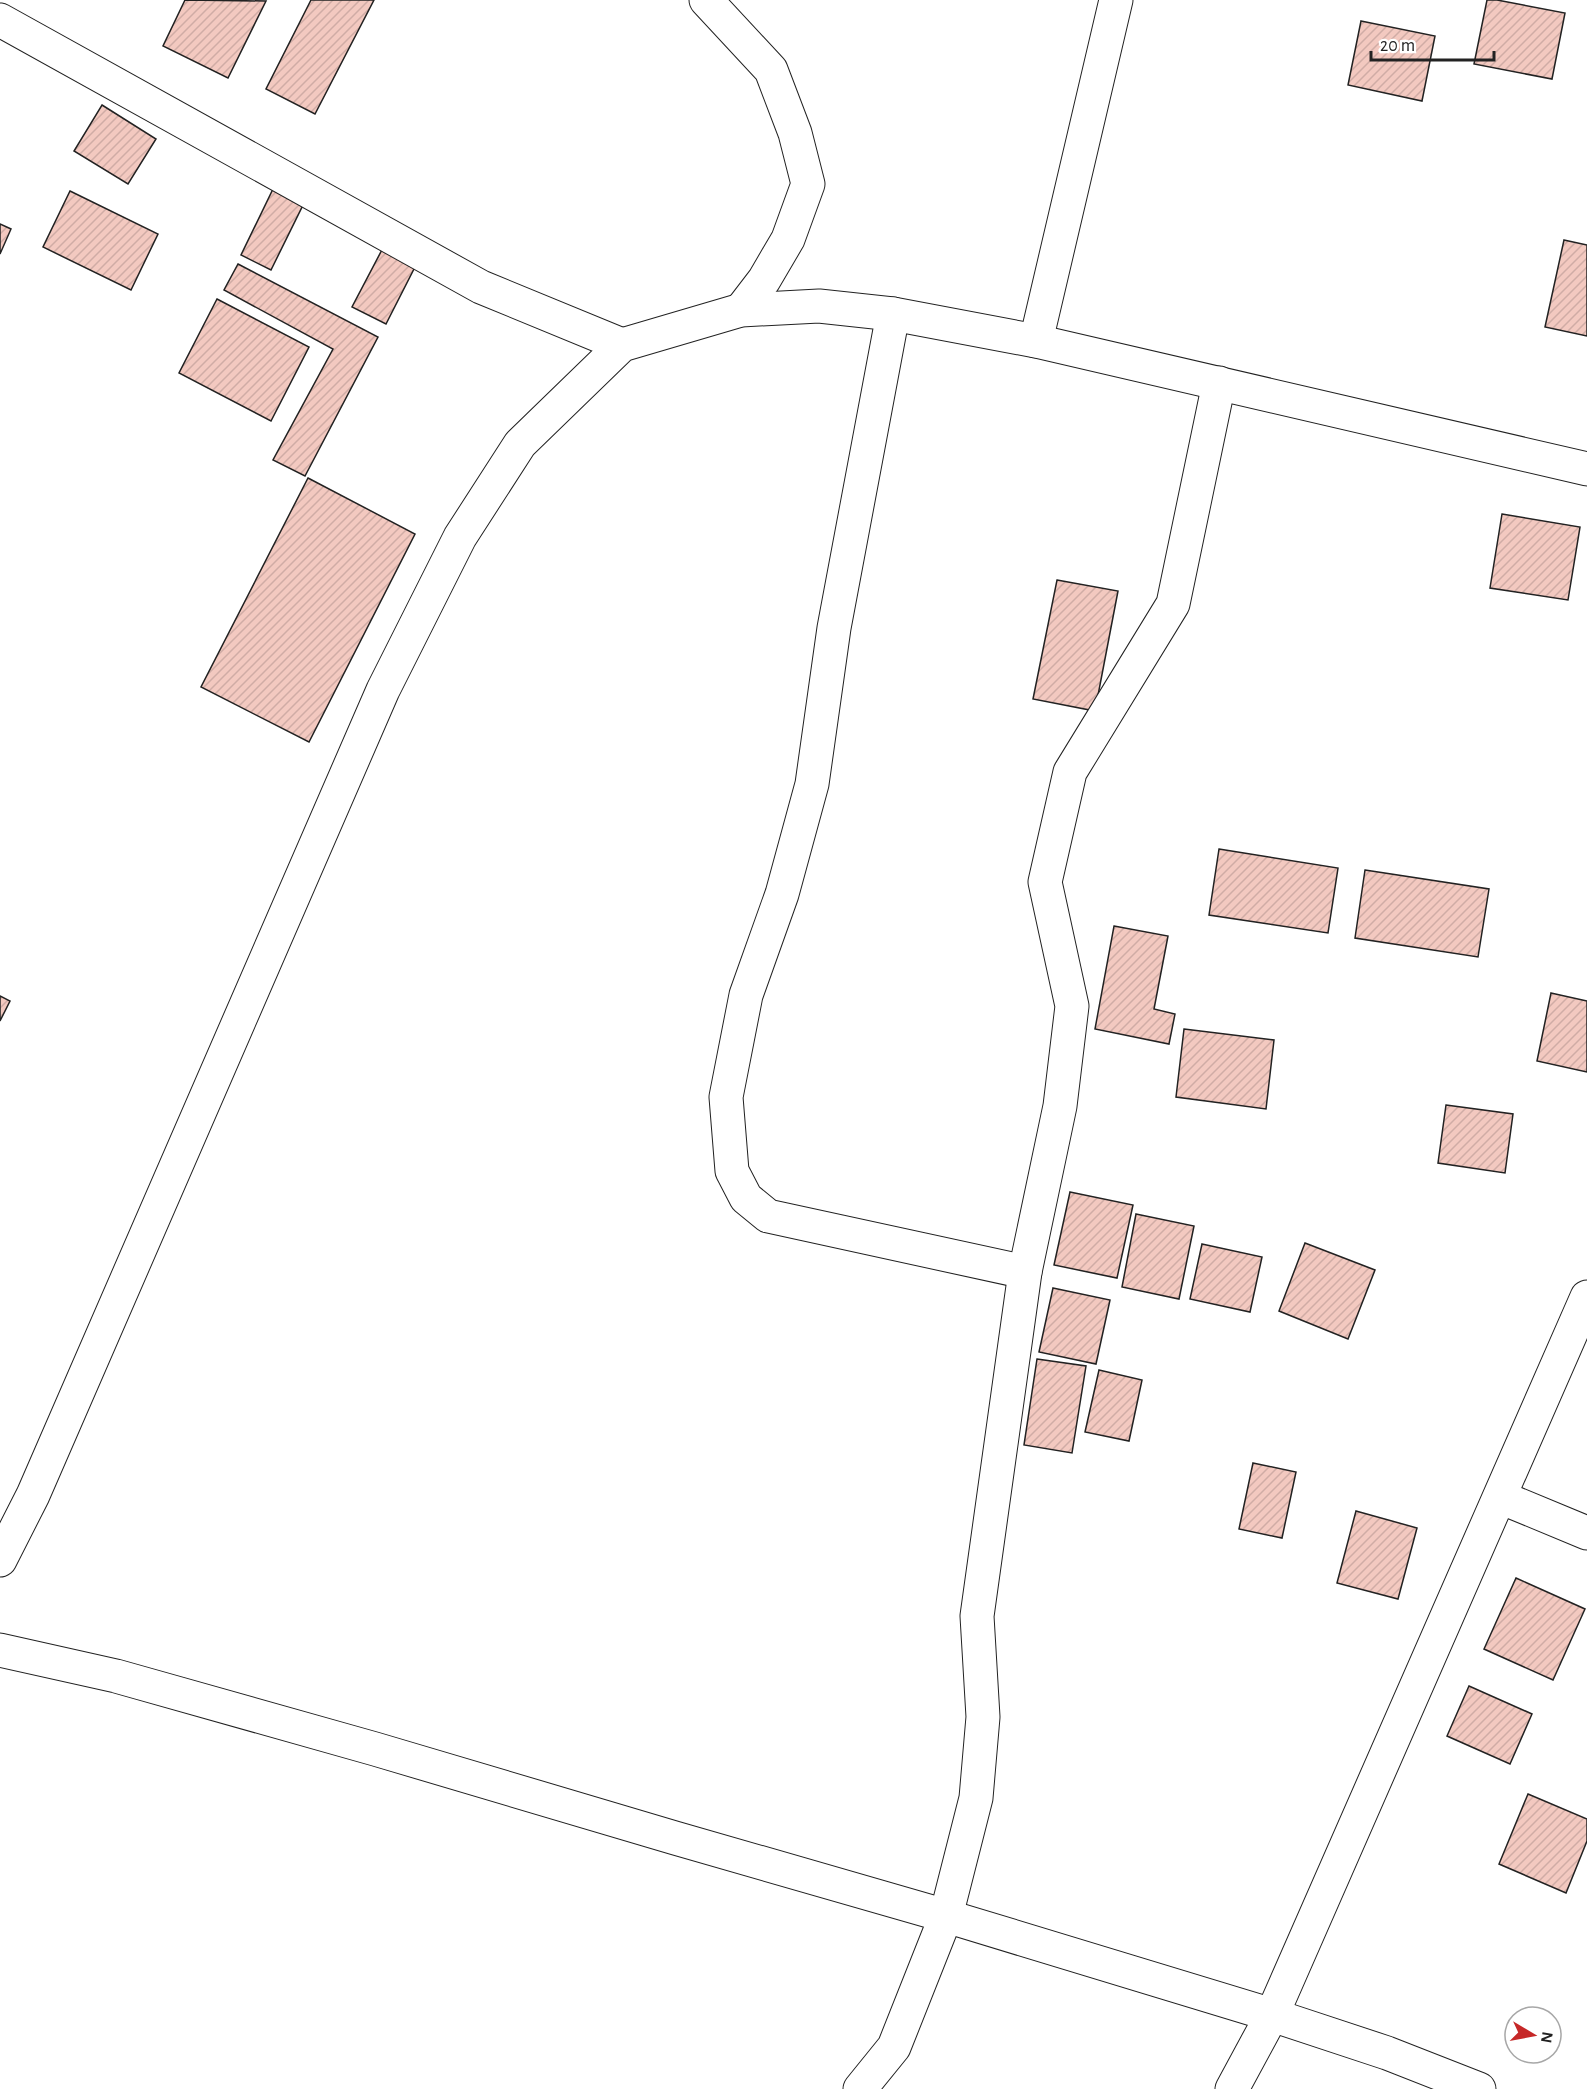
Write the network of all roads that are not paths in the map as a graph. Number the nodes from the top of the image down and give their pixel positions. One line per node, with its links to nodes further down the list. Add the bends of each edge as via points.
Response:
1 (706, 0): 4 (street, via 771,70 795,133 808,184 788,239)
2 (1116, 0): 6 (street)
3 (0, 20): 7 (street, via 481,287)
4 (741, 310): 5 (street, via 819,306); 7 (street)
5 (893, 314): 6 (street); 10 (street, via 834,628 812,784 782,894 746,995 726,1097 732,1172 746,1198 768,1216)
6 (1036, 341): 8 (street)
7 (622, 345): 14 (street, via 520,444 460,537 383,690 33,1495)
8 (1219, 383): 9 (street); 10 (street, via 1173,604 1070,772 1045,882 1072,1006 1060,1106)
9 (1587, 469)
10 (1025, 1272): 16 (street, via 977,1616 982,1717 976,1798)
11 (1587, 1297): 12 (street)
12 (1500, 1497): 13 (street); 17 (street)
13 (1587, 1533)
14 (0, 1560)
15 (0, 1650): 16 (street, via 128,1679)
16 (946, 1916): 17 (street); 18 (street, via 894,2047)
17 (1272, 2015): 19 (street); 20 (street)
18 (860, 2089)
19 (1232, 2089)
20 (1479, 2089)

